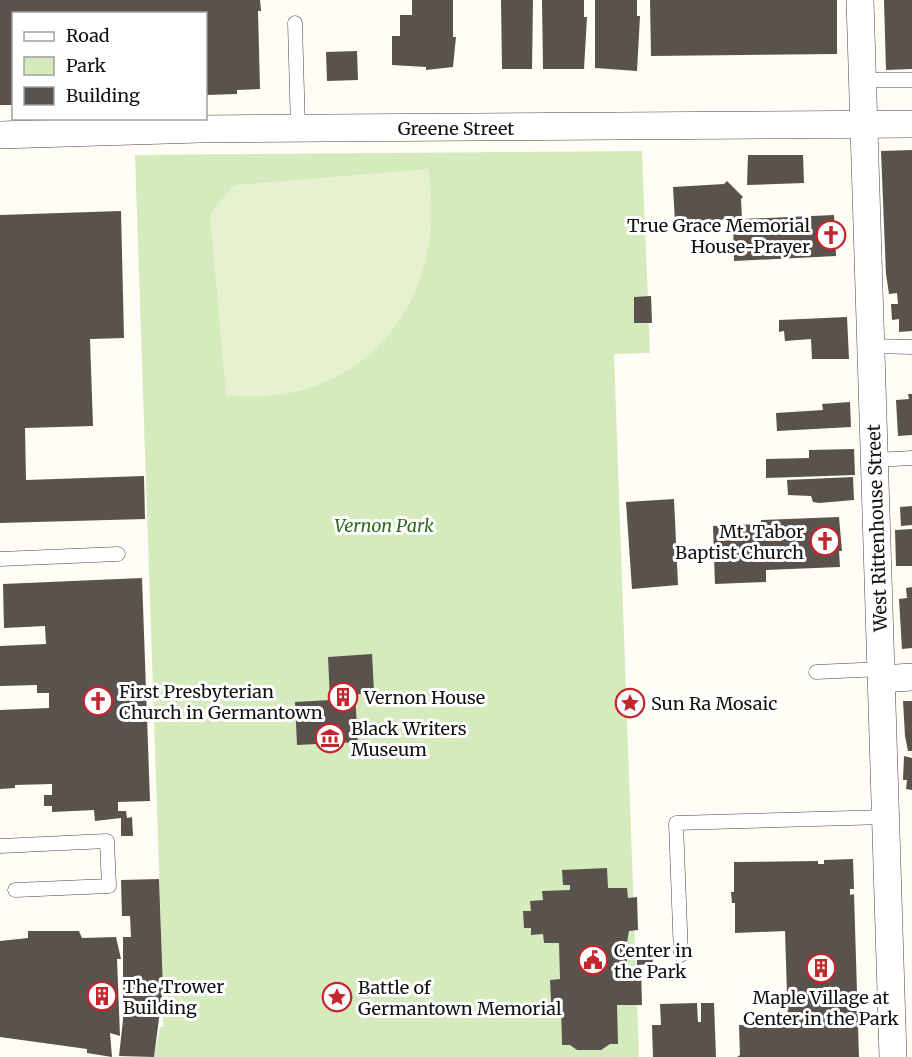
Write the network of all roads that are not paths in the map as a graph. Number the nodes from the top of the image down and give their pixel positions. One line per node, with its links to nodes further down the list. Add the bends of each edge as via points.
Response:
1 (860, 0): 3 (street, West Rittenhouse Street)
2 (295, 23): 7 (lane)
3 (862, 80): 4 (lane); 5 (street, West Rittenhouse Street)
4 (912, 80)
5 (864, 124): 6 (street, Greene Street); 7 (street, Greene Street); 9 (street, West Rittenhouse Street)
6 (912, 124)
7 (298, 129): 8 (street, Greene Street)
8 (0, 135)
9 (870, 346): 10 (lane); 12 (street, West Rittenhouse Street)
10 (912, 347)
11 (912, 458): 12 (lane)
12 (875, 460): 16 (street, West Rittenhouse Street)
13 (118, 554): 14 (lane)
14 (0, 559)
15 (816, 672): 16 (lane)
16 (882, 674): 17 (street); 18 (street, West Rittenhouse Street)
17 (912, 677)
18 (886, 817): 21 (lane, via 676,823); 22 (street, West Rittenhouse Street)
19 (0, 846): 20 (lane, via 107,841 109,886)
20 (15, 890)
21 (681, 955)
22 (893, 1057)

